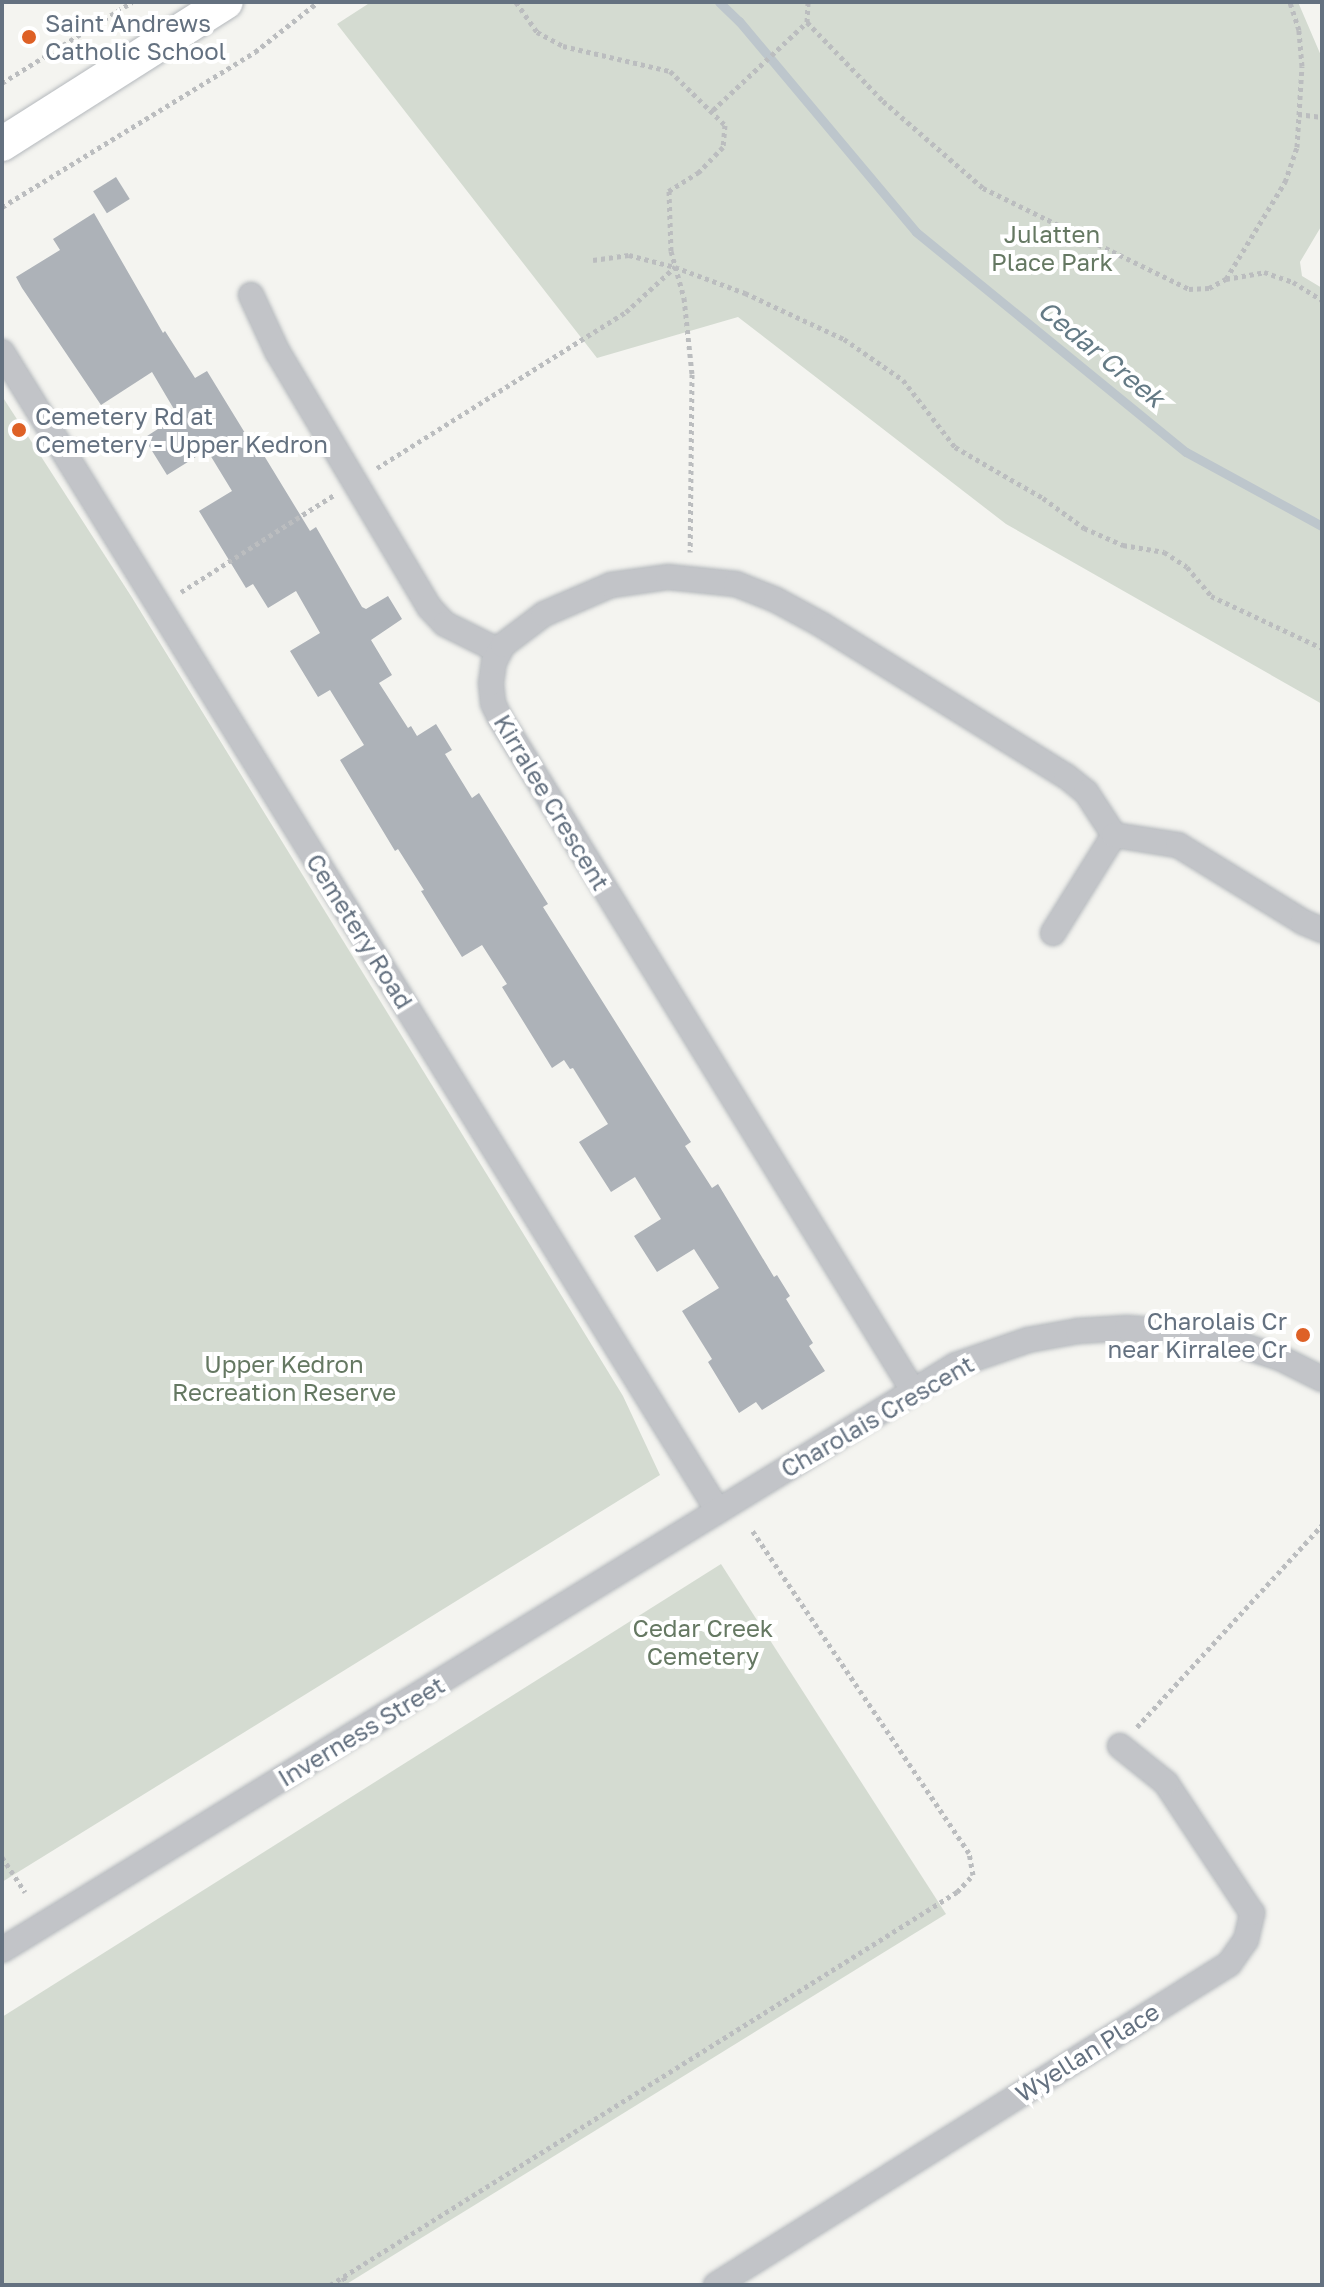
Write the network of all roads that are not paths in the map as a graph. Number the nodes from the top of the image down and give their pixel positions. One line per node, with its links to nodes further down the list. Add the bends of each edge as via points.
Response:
1 (226, 2): 2 (main road)
2 (2, 144)
3 (251, 295): 5 (street, via 277,351 440,620)
4 (2, 352): 11 (street, Cemetery Road)
5 (499, 651): 6 (street, via 527,624 579,597 645,578 727,582 835,633 1066,776 1086,792); 10 (street, Kirralee Crescent, via 491,689 499,716)
6 (1114, 835): 7 (street, via 1178,845); 8 (street)
7 (1322, 930)
8 (1053, 933)
9 (1322, 1379): 10 (street, Charolais Crescent, via 1280,1358 1215,1338 1108,1328 1004,1346)
10 (912, 1389): 11 (street, Charolais Crescent)
11 (718, 1511): 13 (street, Inverness Street)
12 (1120, 1746): 14 (street, Wyellan Place, via 1166,1783 1252,1913 1246,1940 1229,1964)
13 (2, 1950)
14 (716, 2285)

